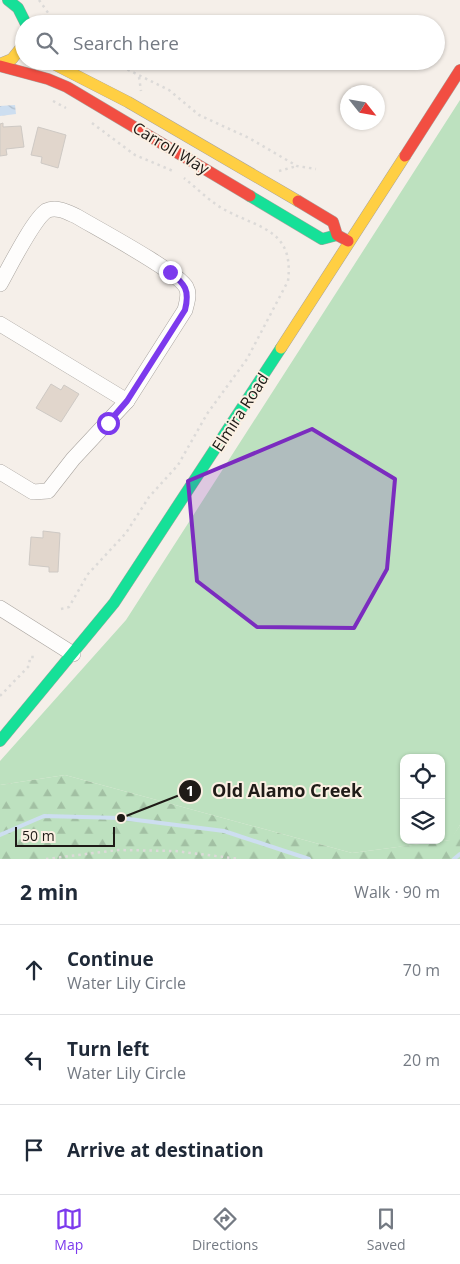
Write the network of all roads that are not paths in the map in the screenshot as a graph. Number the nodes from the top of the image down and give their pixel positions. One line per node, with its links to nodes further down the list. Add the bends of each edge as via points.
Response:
1 (8, 0): 2 (main road)
2 (22, 15)
3 (15, 55): 4 (main road, Carroll Way)
4 (0, 65): 5 (main road, Carroll Way)
5 (15, 69)
6 (17, 70): 9 (main road, Carroll Way, via 67,87 322,239)
7 (66, 70): 9 (main road, Carroll Way, via 128,102 333,222)
8 (460, 70): 10 (main road, Elmira Road)
9 (337, 235): 10 (main road, Carroll Way)
10 (350, 242): 16 (main road, Elmira Road, via 114,603)
11 (0, 284): 13 (street, via 36,223 48,210 55,209 76,216 177,278 186,287 185,310)
12 (0, 324): 13 (street)
13 (127, 401): 14 (street, via 48,491 33,492)
14 (0, 472)
15 (0, 608): 16 (street)
16 (73, 654): 17 (main road, Elmira Road)
17 (0, 741)

